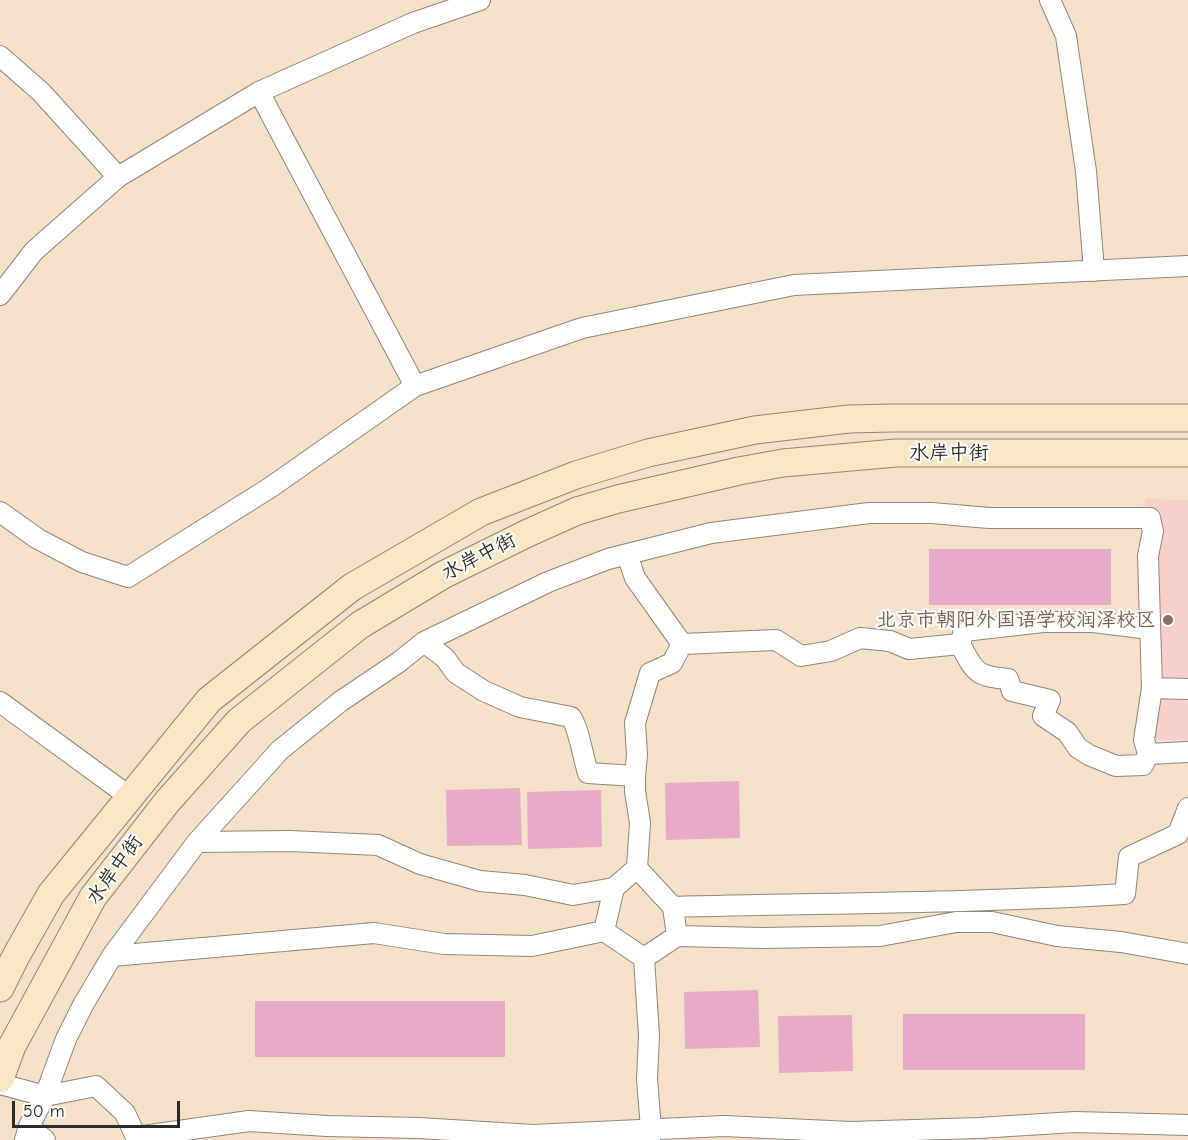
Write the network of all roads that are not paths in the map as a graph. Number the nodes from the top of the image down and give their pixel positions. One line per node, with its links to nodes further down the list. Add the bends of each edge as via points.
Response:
1 (480, 0): 4 (street, via 413,23)
2 (1050, 0): 7 (street, via 1066,36 1086,171)
3 (0, 56): 5 (street, via 41,92)
4 (259, 92): 5 (street); 9 (street)
5 (118, 177): 8 (street, via 34,251)
6 (1188, 267): 7 (street)
7 (1094, 271): 9 (street, via 794,285 582,328)
8 (0, 295)
9 (415, 386): 12 (street, via 271,487 128,577 82,562 38,539)
10 (1188, 418): 24 (street, 水岸中街, via 838,420 700,441 576,475 481,512 352,587 209,700)
11 (1188, 453): 36 (street, 水岸中街, via 896,453 783,463 578,511 443,575 360,625 239,721 167,802 93,897 12,1046)
12 (0, 512)
13 (627, 554): 14 (street, via 711,533 869,513 1150,518); 15 (street, via 548,582); 16 (street, via 635,578)
14 (1150, 629): 17 (street, via 1093,622 1043,622 964,631); 18 (street)
15 (424, 642): 23 (street, via 445,658 456,673 484,691 520,707 571,717 577,725 588,773); 26 (street, via 280,750)
16 (682, 644): 17 (street, via 776,640 801,656 831,651 860,638 890,641 909,649); 23 (street, via 672,663 650,673 635,723)
17 (960, 644): 22 (street, via 970,665 984,677 1008,679 1012,691 1050,700 1042,716 1067,732 1078,748 1089,755 1116,766 1143,765)
18 (1152, 688): 19 (street); 22 (street, via 1144,740)
19 (1188, 689)
20 (0, 702): 24 (street)
21 (1188, 753): 22 (street)
22 (1148, 754)
23 (635, 776): 27 (street, via 640,823)
24 (130, 797): 35 (street, 水岸中街, via 51,894)
25 (1188, 808): 29 (street, via 1178,834 1129,857 1125,894)
26 (197, 842): 28 (street, via 378,845 420,864 480,881 573,895); 33 (street)
27 (637, 868): 28 (street); 29 (street)
28 (614, 888): 30 (street)
29 (673, 908): 31 (street)
30 (604, 931): 33 (street, via 532,946 444,944 374,933); 34 (street)
31 (677, 936): 32 (street, via 880,936 956,922 992,922 1058,936); 34 (street)
32 (1188, 954)
33 (112, 956): 38 (street, via 66,1039)
34 (644, 958): 42 (street)
35 (0, 988)
36 (0, 1079)
37 (0, 1084): 38 (street)
38 (45, 1096): 40 (street); 43 (street, via 96,1086 125,1113)
39 (1188, 1125): 42 (street, via 1076,1122 851,1132 724,1126)
40 (27, 1133): 44 (street)
41 (388, 1134): 42 (street); 43 (street, via 249,1120)
42 (651, 1135)
43 (134, 1138)
44 (45, 1140)

